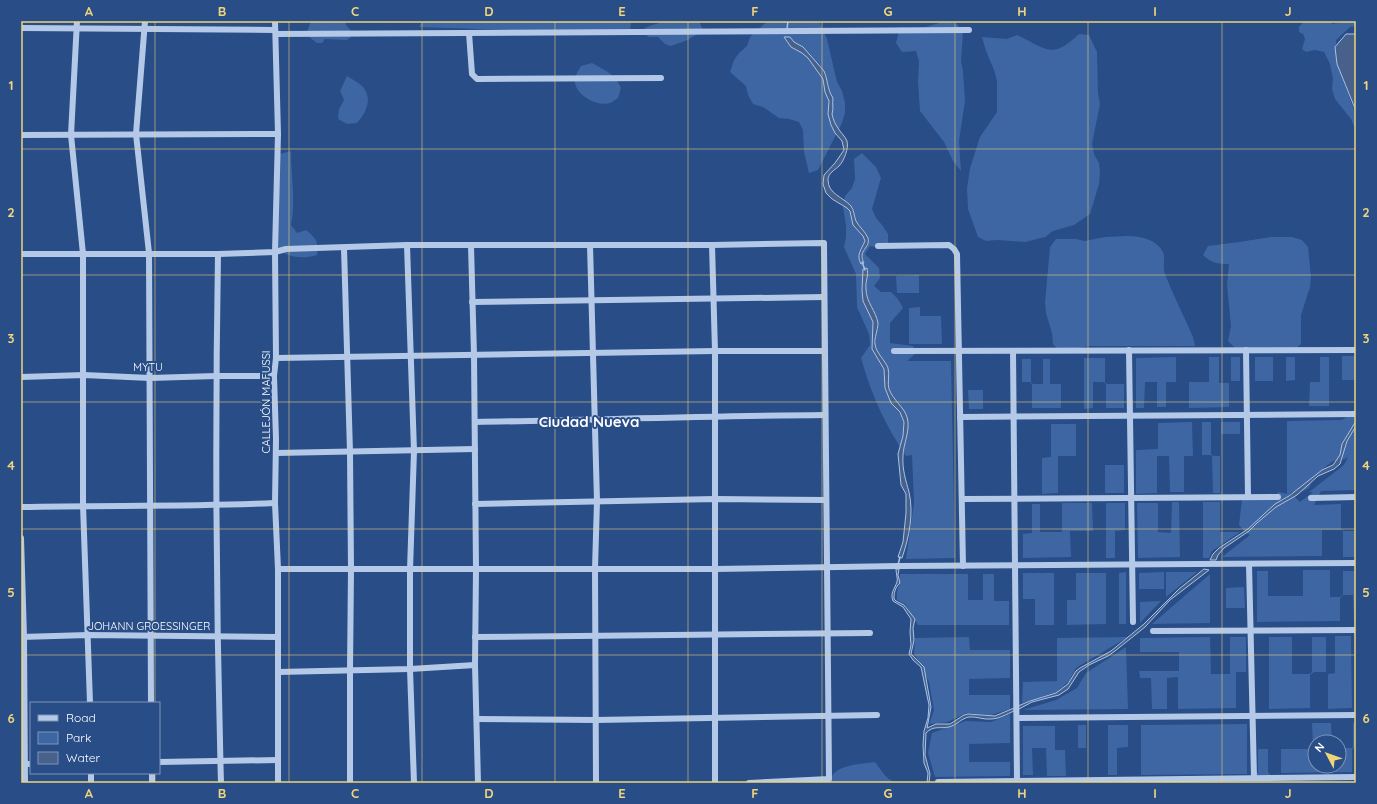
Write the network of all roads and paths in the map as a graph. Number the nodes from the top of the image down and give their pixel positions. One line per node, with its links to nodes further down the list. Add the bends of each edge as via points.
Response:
1 (77, 21): 5 (street)
2 (145, 21): 6 (street)
3 (275, 21): 8 (street, CALLEJÓN MAFUSSI)
4 (21, 28): 5 (street)
5 (77, 28): 6 (street); 14 (street)
6 (145, 29): 8 (street); 11 (street)
7 (969, 30): 9 (street)
8 (276, 32): 9 (street); 12 (street, CALLEJÓN MAFUSSI)
9 (469, 33): 10 (street, via 472,74 477,79)
10 (661, 78)
11 (136, 134): 12 (street); 14 (street); 22 (street)
12 (278, 134): 21 (street, CALLEJÓN MAFUSSI)
13 (21, 135): 14 (street)
14 (71, 135): 24 (street)
15 (407, 245): 17 (street); 20 (street); 40 (street)
16 (712, 245): 18 (street); 26 (street, via 824,243); 27 (street)
17 (471, 246): 18 (street); 29 (street)
18 (590, 246): 28 (street)
19 (878, 246): 31 (street, via 949,246 954,249 957,254)
20 (344, 248): 21 (street, via 286,249); 42 (street)
21 (275, 252): 25 (street); 41 (street, CALLEJÓN MAFUSSI)
22 (149, 253): 24 (street); 25 (street); 47 (street)
23 (21, 254): 24 (street)
24 (83, 254): 43 (street)
25 (218, 254): 44 (street)
26 (824, 296): 27 (street); 37 (street)
27 (713, 298): 28 (street); 36 (street)
28 (593, 300): 29 (street); 38 (street)
29 (472, 302): 39 (street)
30 (894, 350): 31 (street)
31 (959, 350): 32 (street); 52 (street)
32 (1013, 350): 33 (street); 53 (street)
33 (1129, 350): 34 (street); 54 (street)
34 (1246, 350): 35 (street); 50 (street)
35 (1356, 350)
36 (715, 351): 37 (street); 38 (street); 51 (street)
37 (825, 351): 49 (street)
38 (594, 353): 39 (street); 55 (street)
39 (474, 355): 40 (street); 56 (street)
40 (411, 357): 42 (street); 58 (street)
41 (276, 358): 42 (street); 45 (street, CALLEJÓN MAFUSSI)
42 (347, 358): 59 (street)
43 (84, 376): 46 (street, MYTU); 47 (street, MYTU); 73 (street)
44 (216, 376): 45 (street, MYTU); 47 (street, MYTU); 76 (street)
45 (274, 376): 60 (street, CALLEJÓN MAFUSSI)
46 (21, 377)
47 (150, 378): 74 (street)
48 (1356, 414): 50 (street)
49 (825, 415): 51 (street); 69 (street)
50 (1247, 415): 54 (street); 62 (street)
51 (715, 416): 55 (street); 66 (street)
52 (960, 416): 53 (street); 67 (street)
53 (1014, 416): 54 (street); 68 (street)
54 (1130, 416): 64 (street)
55 (596, 420): 56 (street); 70 (street)
56 (475, 422): 57 (street)
57 (475, 449): 58 (street); 72 (street)
58 (414, 450): 59 (street); 89 (street)
59 (350, 452): 60 (street); 85 (street)
60 (276, 453): 71 (street, CALLEJÓN MAFUSSI)
61 (1278, 496): 62 (street)
62 (1248, 497): 64 (street)
63 (1356, 497): 65 (street)
64 (1132, 498): 68 (street); 80 (street)
65 (1311, 498)
66 (715, 499): 69 (street); 70 (street); 88 (street)
67 (962, 499): 68 (street); 81 (street)
68 (1015, 499): 82 (street)
69 (826, 500): 83 (street)
70 (597, 501): 72 (street); 87 (street)
71 (275, 503): 76 (street); 84 (street, CALLEJÓN MAFUSSI)
72 (475, 504): 86 (street)
73 (83, 505): 74 (street); 75 (street); 96 (street)
74 (151, 505): 76 (street); 98 (street)
75 (21, 506)
76 (216, 506): 99 (street)
77 (21, 538): 102 (street)
78 (1356, 563): 79 (street)
79 (1249, 564): 80 (street); 93 (street)
80 (1132, 565): 82 (street); 90 (street)
81 (964, 566): 82 (street); 83 (street)
82 (1015, 566): 115 (street)
83 (827, 568): 88 (street); 95 (street)
84 (278, 569): 85 (street); 103 (street, CALLEJÓN MAFUSSI)
85 (351, 569): 89 (street); 105 (street)
86 (476, 569): 87 (street); 89 (street); 100 (street)
87 (595, 569): 88 (street); 101 (street)
88 (715, 569): 97 (street)
89 (410, 570): 106 (street)
90 (1133, 622)
91 (1356, 630): 93 (street)
92 (1153, 631): 93 (street)
93 (1251, 631): 113 (street)
94 (870, 633): 95 (street)
95 (828, 634): 97 (street); 112 (street)
96 (88, 635): 98 (street, JOHANN GROESSINGER); 102 (street, JOHANN GROESSINGER); 108 (street)
97 (715, 635): 101 (street); 114 (street)
98 (151, 636): 99 (street, JOHANN GROESSINGER); 109 (street)
99 (218, 636): 103 (street, JOHANN GROESSINGER); 120 (street)
100 (476, 636): 101 (street); 104 (street)
101 (595, 636): 117 (street)
102 (23, 637): 121 (street)
103 (278, 637): 107 (street, CALLEJÓN MAFUSSI)
104 (475, 665): 106 (street); 116 (street)
105 (350, 670): 106 (street); 107 (street); 129 (street)
106 (410, 670): 130 (street)
107 (278, 672): 118 (street, CALLEJÓN MAFUSSI)
108 (90, 702)
109 (151, 702)
110 (877, 715): 112 (street)
111 (1356, 715): 113 (street)
112 (829, 716): 114 (street); 134 (street, via 829,779)
113 (1252, 716): 115 (street); 123 (street)
114 (716, 717): 117 (street); 133 (street)
115 (1017, 718): 124 (street)
116 (477, 719): 117 (street); 131 (street)
117 (596, 720): 132 (street)
118 (278, 760): 120 (street); 128 (street, CALLEJÓN MAFUSSI)
119 (160, 762): 120 (street)
120 (221, 762): 127 (street)
121 (26, 764): 126 (street)
122 (1356, 777): 123 (street)
123 (1254, 778): 124 (street)
124 (1017, 781): 125 (street)
125 (938, 782)
126 (25, 783)
127 (221, 783)
128 (278, 783)
129 (350, 783)
130 (414, 783)
131 (478, 783)
132 (596, 783)
133 (715, 783)
134 (749, 783)

